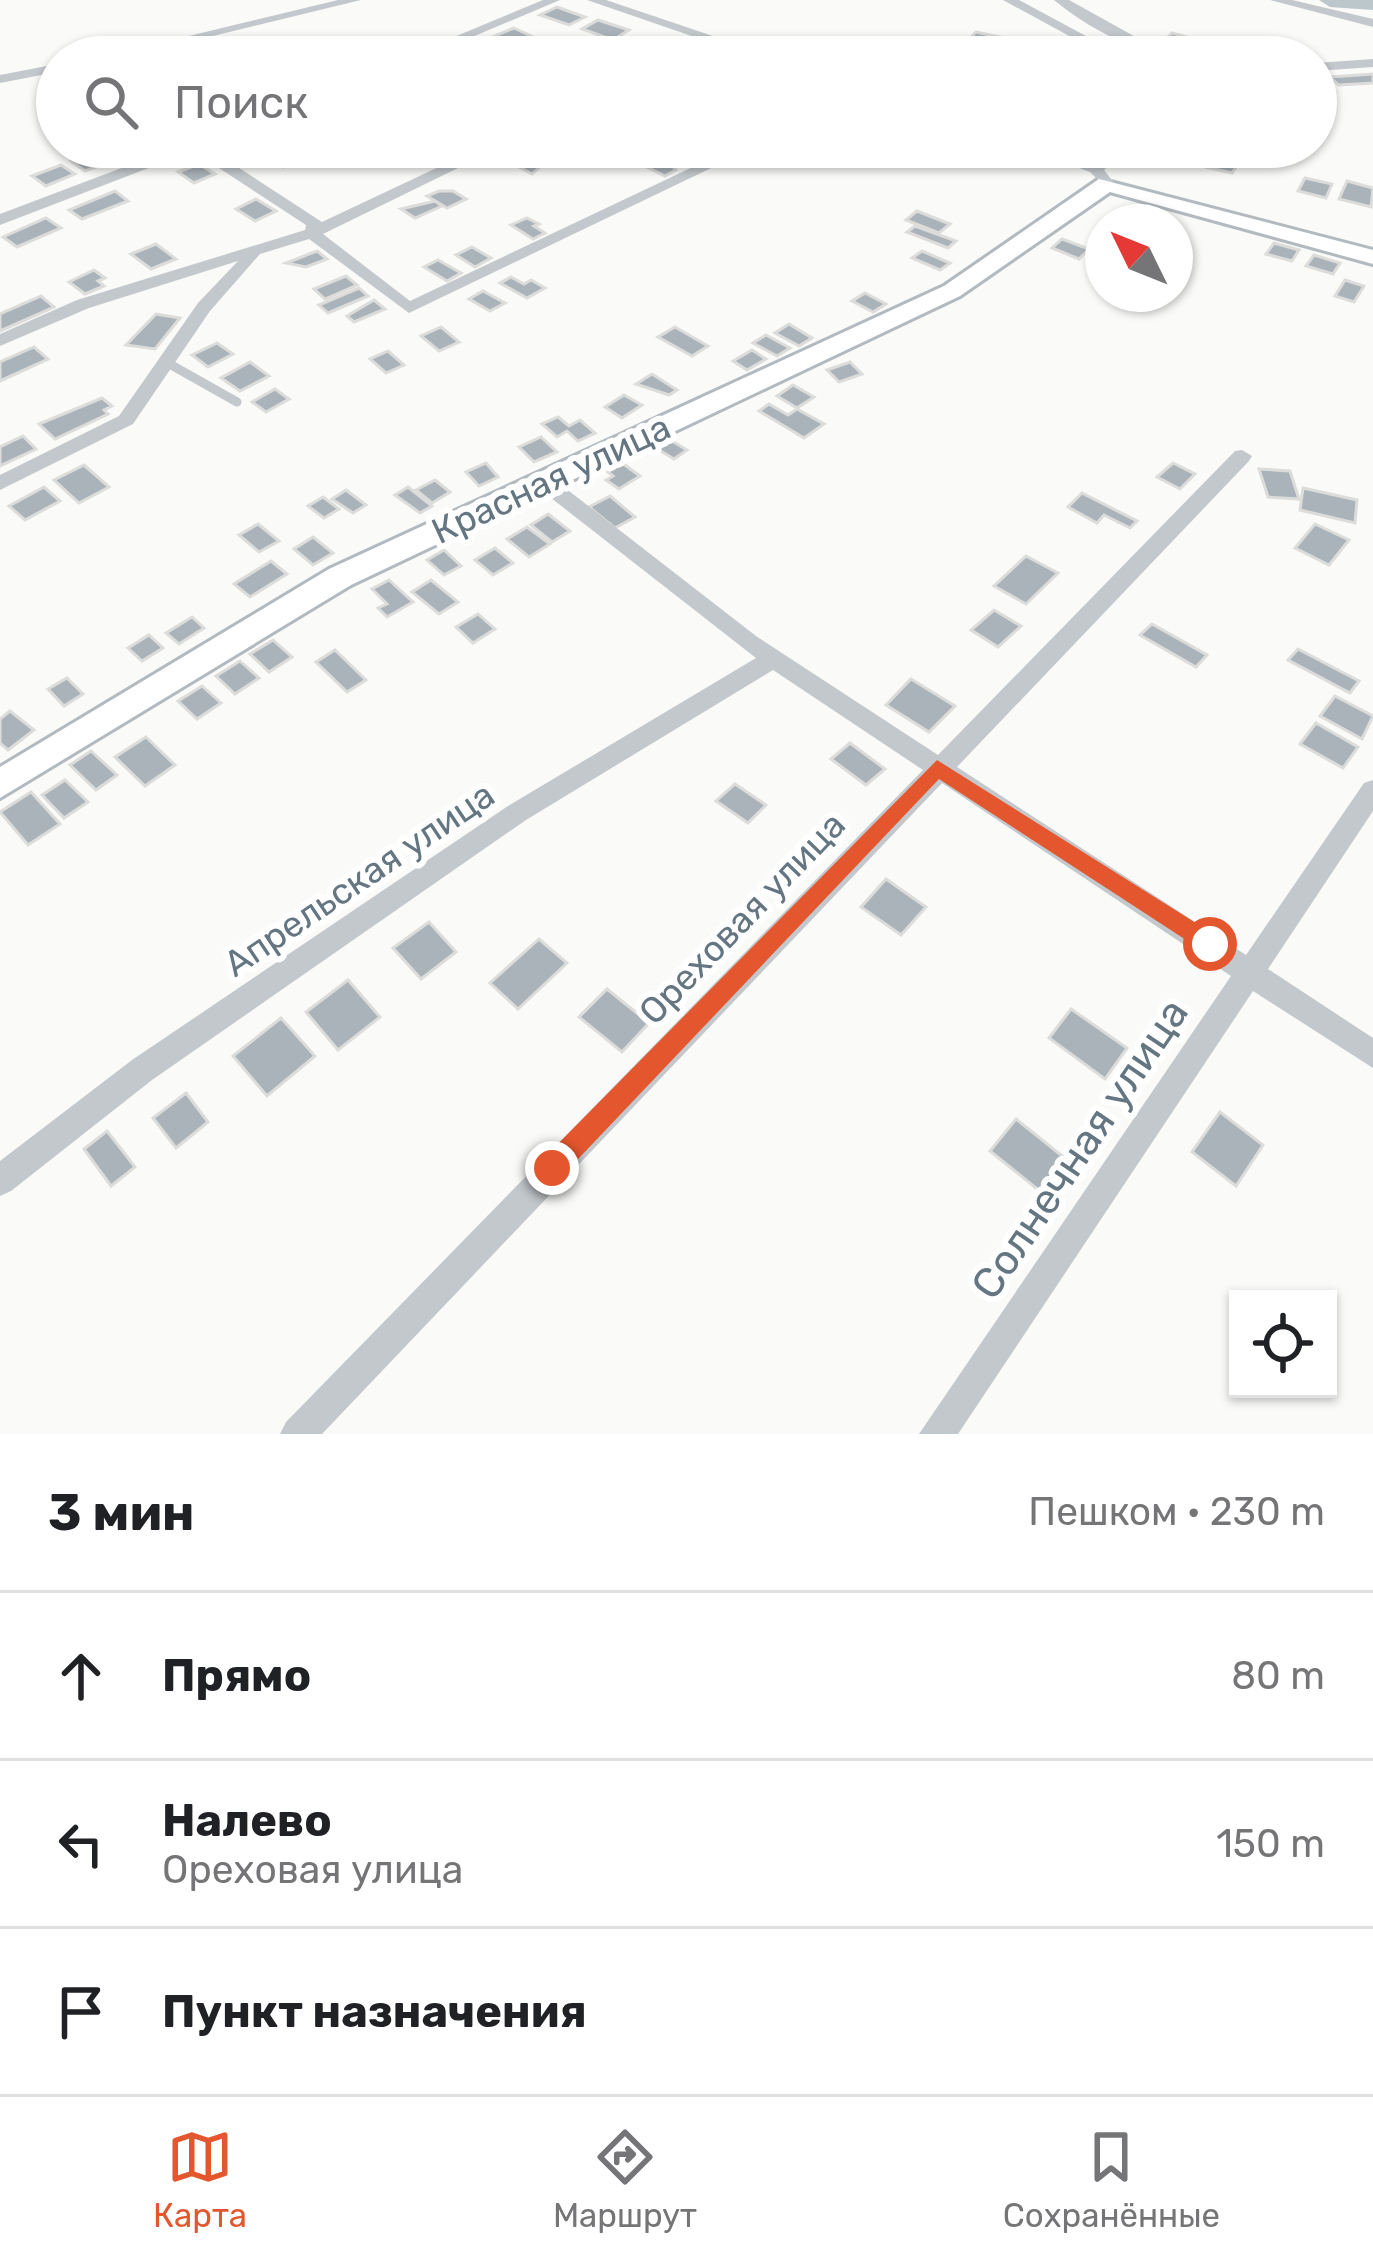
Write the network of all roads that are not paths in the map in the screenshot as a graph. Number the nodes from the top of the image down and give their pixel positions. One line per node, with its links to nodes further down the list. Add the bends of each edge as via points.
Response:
1 (355, 0): 8 (street)
2 (554, 0): 9 (street)
3 (592, 0): 10 (street)
4 (1009, 0): 11 (street)
5 (1060, 0): 12 (street)
6 (1276, 0): 7 (street)
7 (1373, 23)
8 (200, 36)
9 (465, 36)
10 (705, 36)
11 (1078, 36)
12 (1124, 36)
13 (1373, 64): 14 (street)
14 (1337, 67)
15 (36, 72): 16 (street)
16 (0, 80)
17 (138, 168): 24 (street)
18 (227, 168): 25 (street, via 315,224)
19 (449, 168): 25 (street)
20 (702, 168): 25 (street, via 409,308)
21 (1080, 168): 23 (street)
22 (1107, 168): 23 (street, Красная улица)
23 (1101, 177): 27 (main road); 32 (main road, Красная улица, via 952,290)
24 (0, 220)
25 (312, 233): 26 (street)
26 (255, 254): 28 (street, via 83,304); 29 (street)
27 (1373, 257)
28 (0, 341)
29 (166, 362): 30 (lane); 33 (street, via 126,420)
30 (237, 402)
31 (1242, 455): 35 (street, Ореховая улица)
32 (544, 482): 34 (street); 36 (main road, Красная улица, via 340,578)
33 (0, 483)
34 (773, 658): 35 (street); 40 (street, Апрельская улица, via 517,813 142,1070)
35 (937, 768): 38 (street); 41 (street, Ореховая улица)
36 (0, 784)
37 (1373, 790): 38 (street, Солнечная улица)
38 (1251, 972): 39 (street); 42 (street, Солнечная улица)
39 (1373, 1054)
40 (0, 1180)
41 (298, 1434)
42 (937, 1434)

